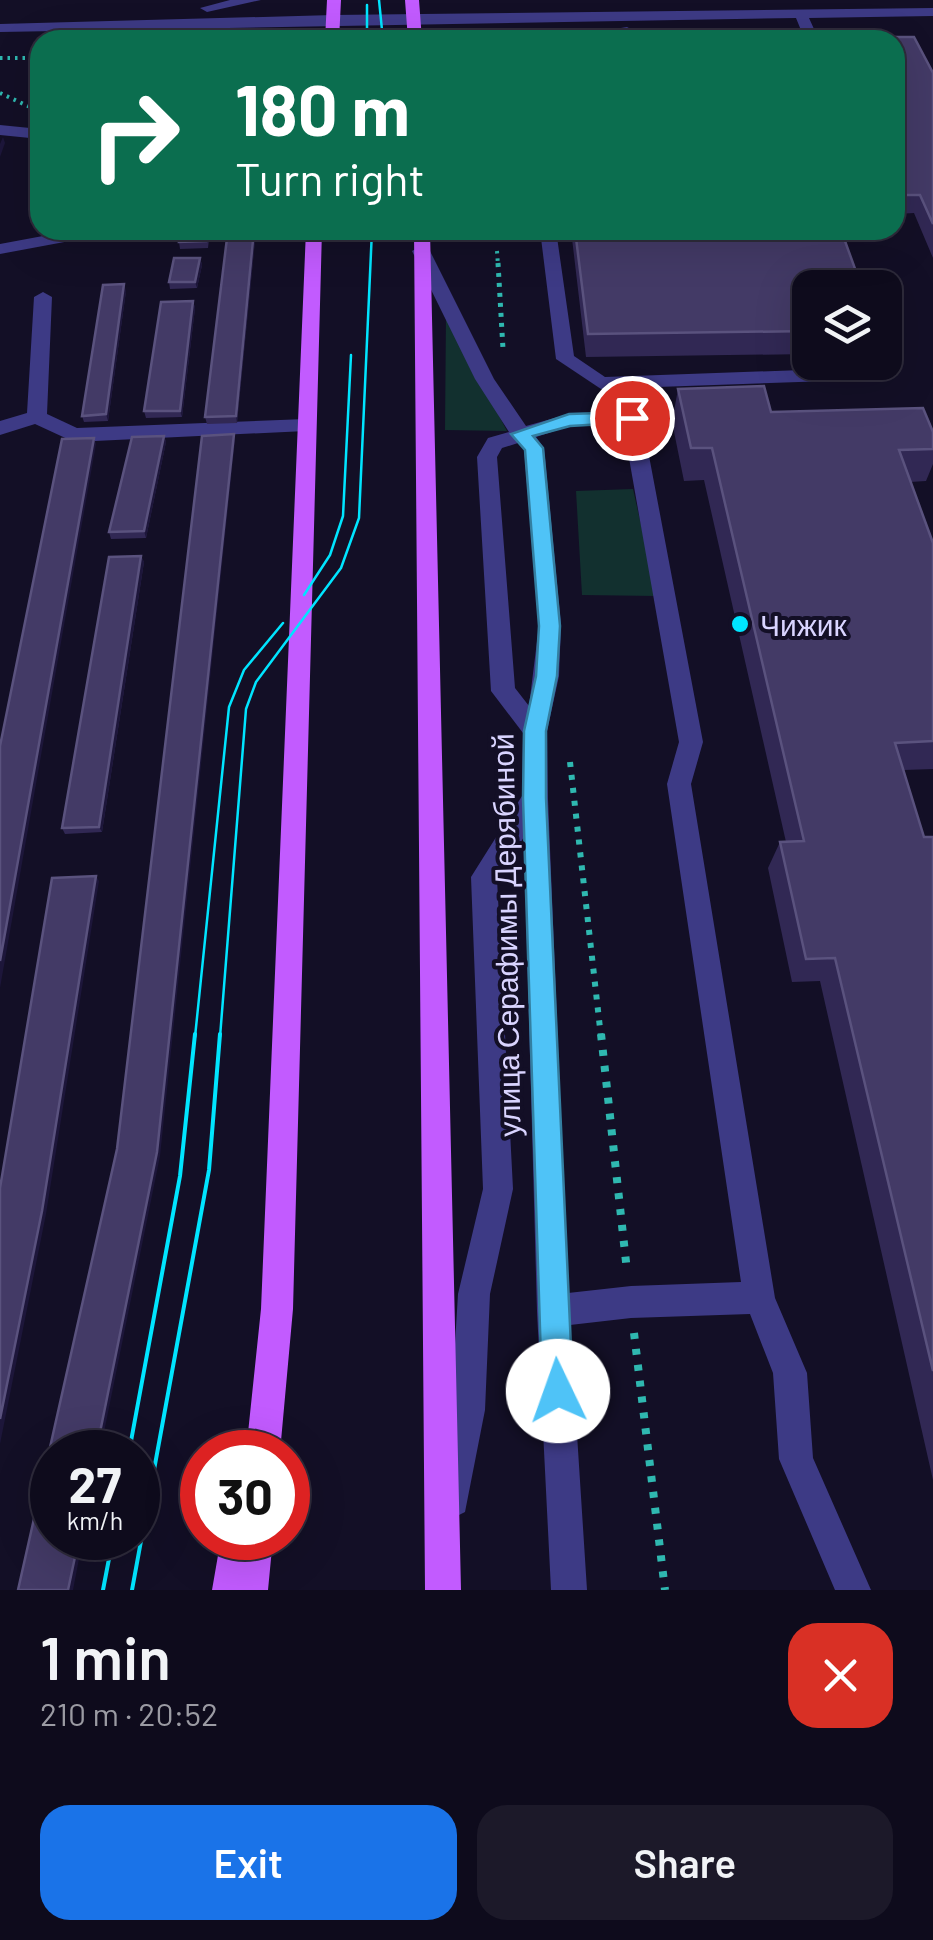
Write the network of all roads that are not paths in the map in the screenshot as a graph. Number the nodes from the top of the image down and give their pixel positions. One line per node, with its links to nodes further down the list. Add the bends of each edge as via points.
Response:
1 (254, 0): 11 (street)
2 (334, 0): 10 (main road)
3 (412, 0): 9 (main road)
4 (554, 0): 5 (street)
5 (660, 7): 6 (street); 9 (street)
6 (732, 7): 8 (street); 15 (street, via 712,22); 16 (street)
7 (933, 12): 8 (street)
8 (801, 14): 17 (street)
9 (414, 18): 10 (street); 14 (main road)
10 (333, 19): 11 (street); 13 (main road)
11 (74, 26): 12 (street)
12 (1, 28): 18 (street)
13 (332, 30)
14 (414, 30)
15 (642, 30)
16 (742, 30)
17 (808, 30)
18 (30, 32)
19 (0, 130): 20 (street)
20 (30, 133)
21 (48, 240): 26 (street)
22 (314, 240): 32 (main road)
23 (421, 240): 44 (main road)
24 (422, 240): 34 (street, улица Серафимы Дерябиной, via 481,372)
25 (549, 240): 28 (street, via 564,359 600,382)
26 (0, 249)
27 (43, 297): 30 (street)
28 (792, 376)
29 (732, 414): 31 (street)
30 (37, 417): 32 (street, via 74,435); 33 (street)
31 (632, 418): 34 (street, via 569,420); 37 (street, via 691,742 678,784)
32 (306, 425): 38 (main road)
33 (0, 428)
34 (520, 434): 35 (street, улица Серафимы Дерябиной, via 534,448 550,626); 35 (street, via 495,443 486,458 503,691)
35 (535, 731): 36 (street, улица Серафимы Дерябиной)
36 (535, 798): 39 (street, улица Серафимы Дерябиной); 44 (street, via 484,877 498,1189 474,1294 468,1410)
37 (758, 1298): 39 (street); 48 (street, via 790,1373 796,1459)
38 (276, 1310): 40 (main road); 41 (main road)
39 (553, 1312): 47 (street, улица Серафимы Дерябиной)
40 (257, 1430)
41 (265, 1430)
42 (235, 1560): 45 (main road)
43 (253, 1560): 46 (main road)
44 (443, 1575)
45 (230, 1590)
46 (250, 1590)
47 (569, 1590)
48 (853, 1590)

